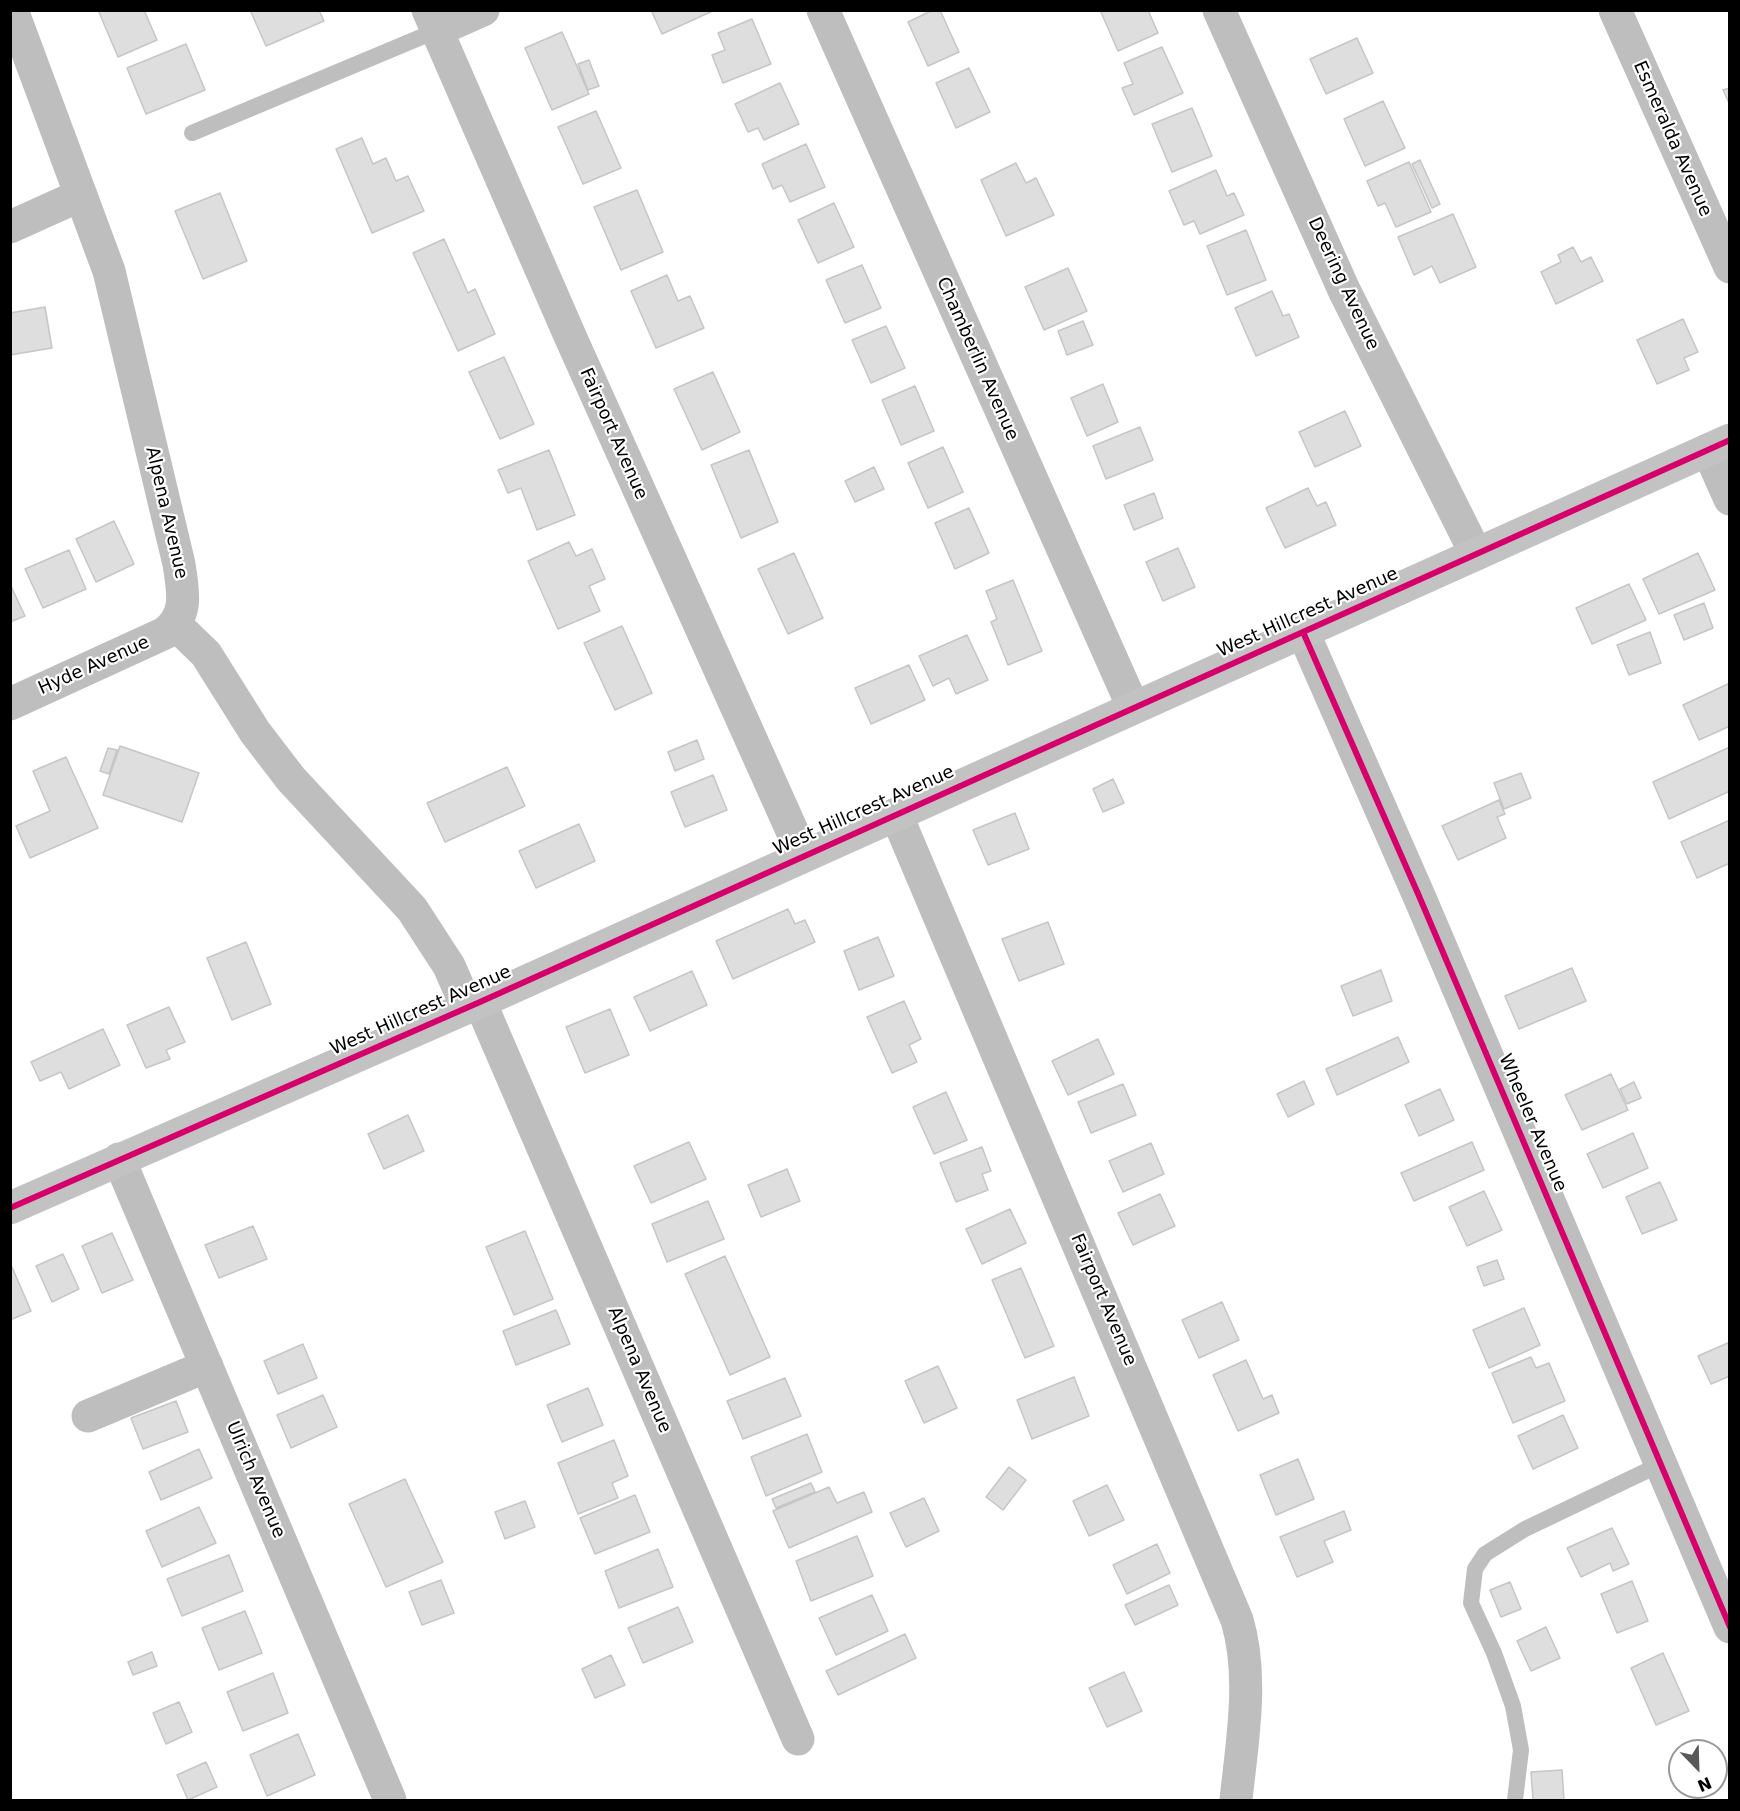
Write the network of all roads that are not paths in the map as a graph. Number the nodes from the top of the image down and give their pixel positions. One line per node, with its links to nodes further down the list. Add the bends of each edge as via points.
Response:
1 (12, 10): 8 (street, Alpena Avenue)
2 (483, 10): 6 (street)
3 (823, 10): 17 (street, Chamberlin Avenue)
4 (1219, 10): 13 (street, Deering Avenue, via 1344,290)
5 (1615, 10): 10 (street, Esmeralda Avenue)
6 (433, 20): 7 (lane); 19 (street, Fairport Avenue)
7 (192, 133)
8 (81, 195): 9 (street); 14 (street, Alpena Avenue, via 109,271 179,564 184,593)
9 (10, 226)
10 (1730, 267)
11 (1719, 445): 12 (street); 13 (street, West Hillcrest Avenue)
12 (1730, 499)
13 (1476, 554): 15 (street, West Hillcrest Avenue)
14 (176, 625): 16 (street, Hyde Avenue); 20 (street, Alpena Avenue, via 206,654 255,732 291,779 412,909)
15 (1303, 632): 17 (street, West Hillcrest Avenue); 25 (street, Wheeler Avenue)
16 (10, 704)
17 (1133, 707): 18 (street, West Hillcrest Avenue)
18 (896, 814): 19 (street, West Hillcrest Avenue); 29 (street, Fairport Avenue, via 1237,1620 1245,1664)
19 (803, 855): 20 (street, West Hillcrest Avenue)
20 (473, 1005): 21 (street, West Hillcrest Avenue); 27 (street, Alpena Avenue)
21 (120, 1160): 22 (street, West Hillcrest Avenue); 23 (street, Ulrich Avenue)
22 (10, 1208)
23 (207, 1366): 24 (street); 28 (street, Ulrich Avenue)
24 (88, 1416)
25 (1661, 1464): 26 (street, Wheeler Avenue); 30 (lane, via 1525,1529 1485,1554 1475,1569 1471,1603 1514,1706 1521,1750)
26 (1730, 1627)
27 (798, 1739)
28 (390, 1800)
29 (1236, 1800)
30 (1515, 1800)

